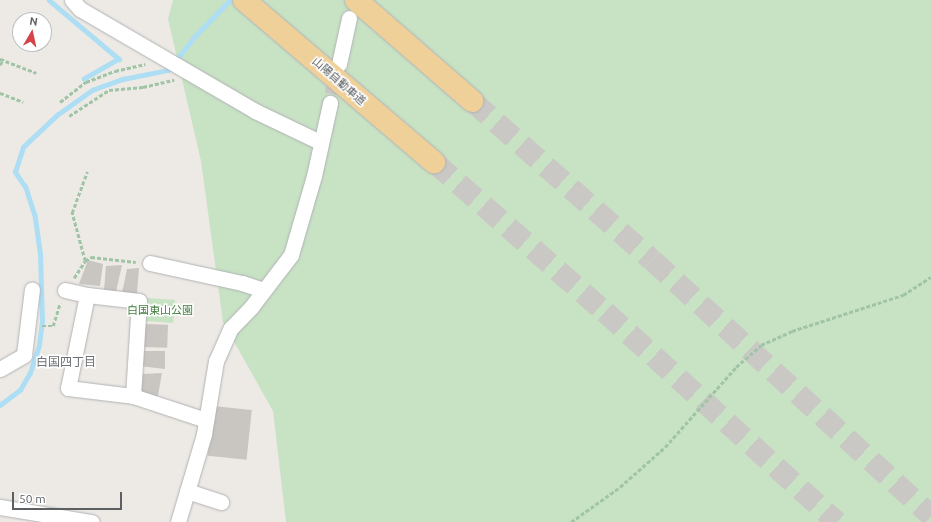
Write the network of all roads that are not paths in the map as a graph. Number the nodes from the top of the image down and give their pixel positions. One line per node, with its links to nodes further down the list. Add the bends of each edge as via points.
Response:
1 (72, 0): 7 (street, via 80,9 255,111)
2 (244, 0): 8 (highway, 山陽自動車道)
3 (353, 9): 4 (street); 5 (highway)
4 (339, 64)
5 (472, 101)
6 (330, 103): 7 (street)
7 (320, 142): 12 (street, via 314,176 291,255)
8 (434, 162)
9 (150, 263): 12 (street)
10 (32, 289): 14 (street, via 24,355)
11 (65, 290): 13 (street)
12 (264, 290): 16 (street, via 231,328 216,362)
13 (87, 294): 15 (street, via 139,300); 15 (street, via 68,388)
14 (0, 369)
15 (133, 396): 16 (street)
16 (206, 420): 17 (street)
17 (187, 491): 18 (street); 22 (street)
18 (221, 502)
19 (0, 507): 20 (street)
20 (40, 518): 21 (street)
21 (92, 522)
22 (178, 522)

